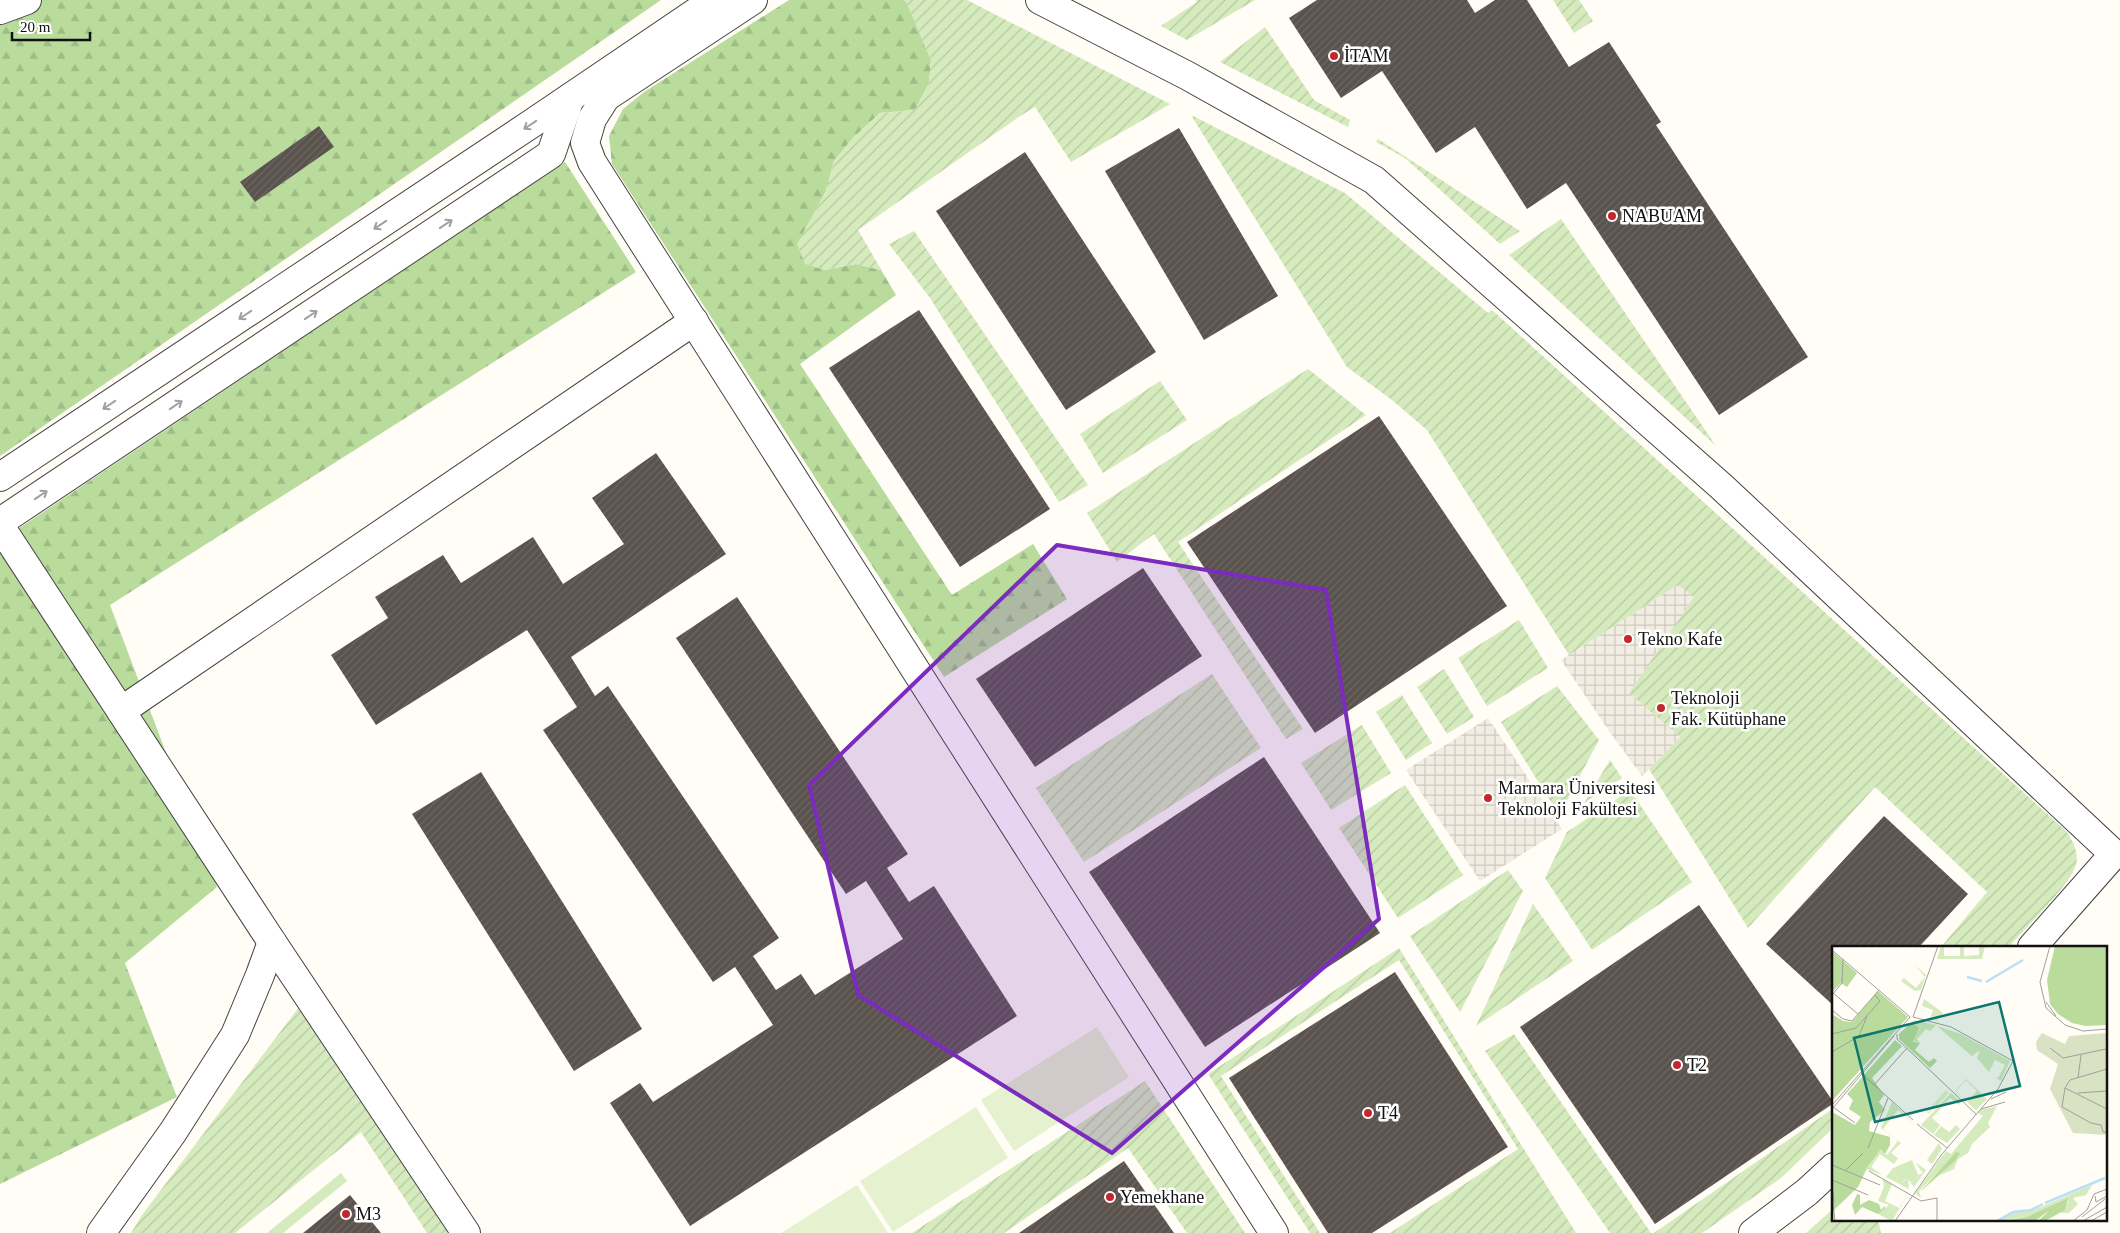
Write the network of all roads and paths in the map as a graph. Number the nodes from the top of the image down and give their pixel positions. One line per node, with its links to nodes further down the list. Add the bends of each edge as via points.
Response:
1 (27, 0): 5 (lane)
2 (714, 0): 6 (lane)
3 (753, 0): 7 (lane, via 606,97 592,119 585,144 592,162)
4 (1040, 0): 11 (lane, via 1188,76 1374,180 1715,481)
5 (0, 10)
6 (570, 98): 8 (lane, one-way to 8); 9 (lane, one-way to 6, via 551,154)
7 (694, 322): 10 (lane); 17 (lane)
8 (0, 477)
9 (0, 524): 10 (lane)
10 (121, 712): 12 (lane)
11 (2117, 857): 13 (lane)
12 (272, 942): 15 (lane, via 235,1035 173,1132); 16 (lane)
13 (2033, 946)
14 (1832, 1168): 18 (lane, via 1807,1192)
15 (101, 1233)
16 (466, 1233)
17 (1274, 1233)
18 (1753, 1233)

